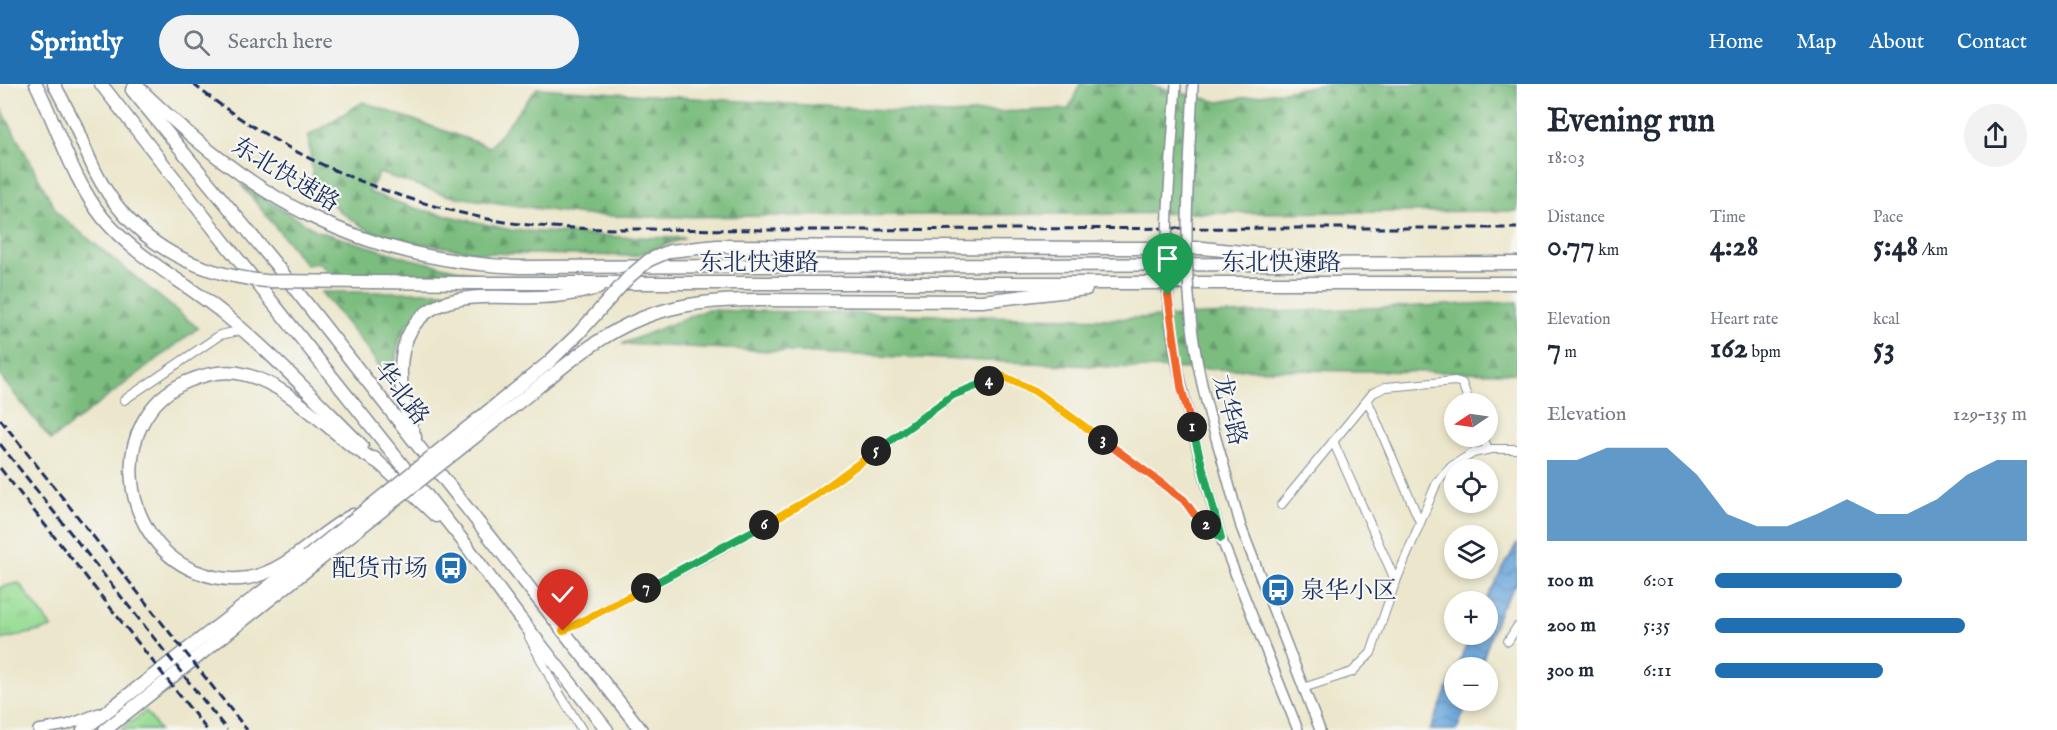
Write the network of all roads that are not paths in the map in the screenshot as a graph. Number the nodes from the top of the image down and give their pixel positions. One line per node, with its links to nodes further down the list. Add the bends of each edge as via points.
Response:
1 (36, 84): 13 (highway, via 73,168 102,217 141,254)
2 (56, 84): 10 (highway, 东北快速路, bridge, via 96,172 124,213 158,245 199,267 266,281)
3 (101, 84): 26 (highway, 华北路)
4 (128, 84): 21 (highway, 华北路)
5 (135, 84): 9 (highway, 东北快速路, via 206,150 295,209 390,248 453,261 520,267)
6 (1176, 84): 25 (street, 龙华路, bridge, via 1168,295 1181,387)
7 (1193, 84): 33 (street, 龙华路, bridge, via 1187,242 1190,308 1202,385 1241,527)
8 (1517, 263): 9 (highway, 东北快速路)
9 (1345, 264): 27 (highway, bridge, via 1233,250 717,246 670,250 638,268 548,363)
10 (622, 283): 11 (highway, 东北快速路); 21 (highway, via 560,296 464,298 444,303 423,317 402,348 400,376 409,419)
11 (1130, 283): 12 (highway, 东北快速路); 27 (highway, bridge, via 982,301 718,300 677,306 641,318 609,335)
12 (1517, 283)
13 (243, 330): 15 (street, via 220,335); 22 (highway)
14 (1466, 393): 16 (street, via 1462,383 1455,381 1386,387)
15 (124, 400)
16 (1365, 402): 17 (street); 24 (street)
17 (1333, 441): 23 (street); 28 (street)
18 (1487, 447): 20 (street)
19 (1517, 449): 20 (street)
20 (1488, 450): 24 (street, via 1473,453 1452,466 1437,482)
21 (425, 456): 31 (highway, 华北路)
22 (379, 463): 26 (highway); 27 (highway, via 351,446 281,390 236,372 206,374 180,385 154,404 138,432 131,480 144,526 165,553 204,574 232,580 261,575)
23 (1281, 505)
24 (1420, 522): 28 (street)
25 (1221, 538): 31 (street, via 1184,500 1035,391 1002,376 953,395 816,495); 41 (street, 龙华路)
26 (464, 541): 29 (highway, 华北路)
27 (307, 558): 34 (highway); 37 (highway)
28 (1396, 582): 33 (street, via 1371,653 1352,672)
29 (519, 617): 38 (street); 39 (highway, 华北路)
30 (1517, 627): 32 (street)
31 (563, 631): 40 (highway, 华北路)
32 (1508, 641)
33 (1303, 688): 42 (street, 龙华路)
34 (120, 702): 35 (street, via 86,718); 36 (highway)
35 (38, 730)
36 (83, 730)
37 (105, 730)
38 (582, 730)
39 (607, 730)
40 (641, 730)
41 (1298, 730)
42 (1320, 730)

